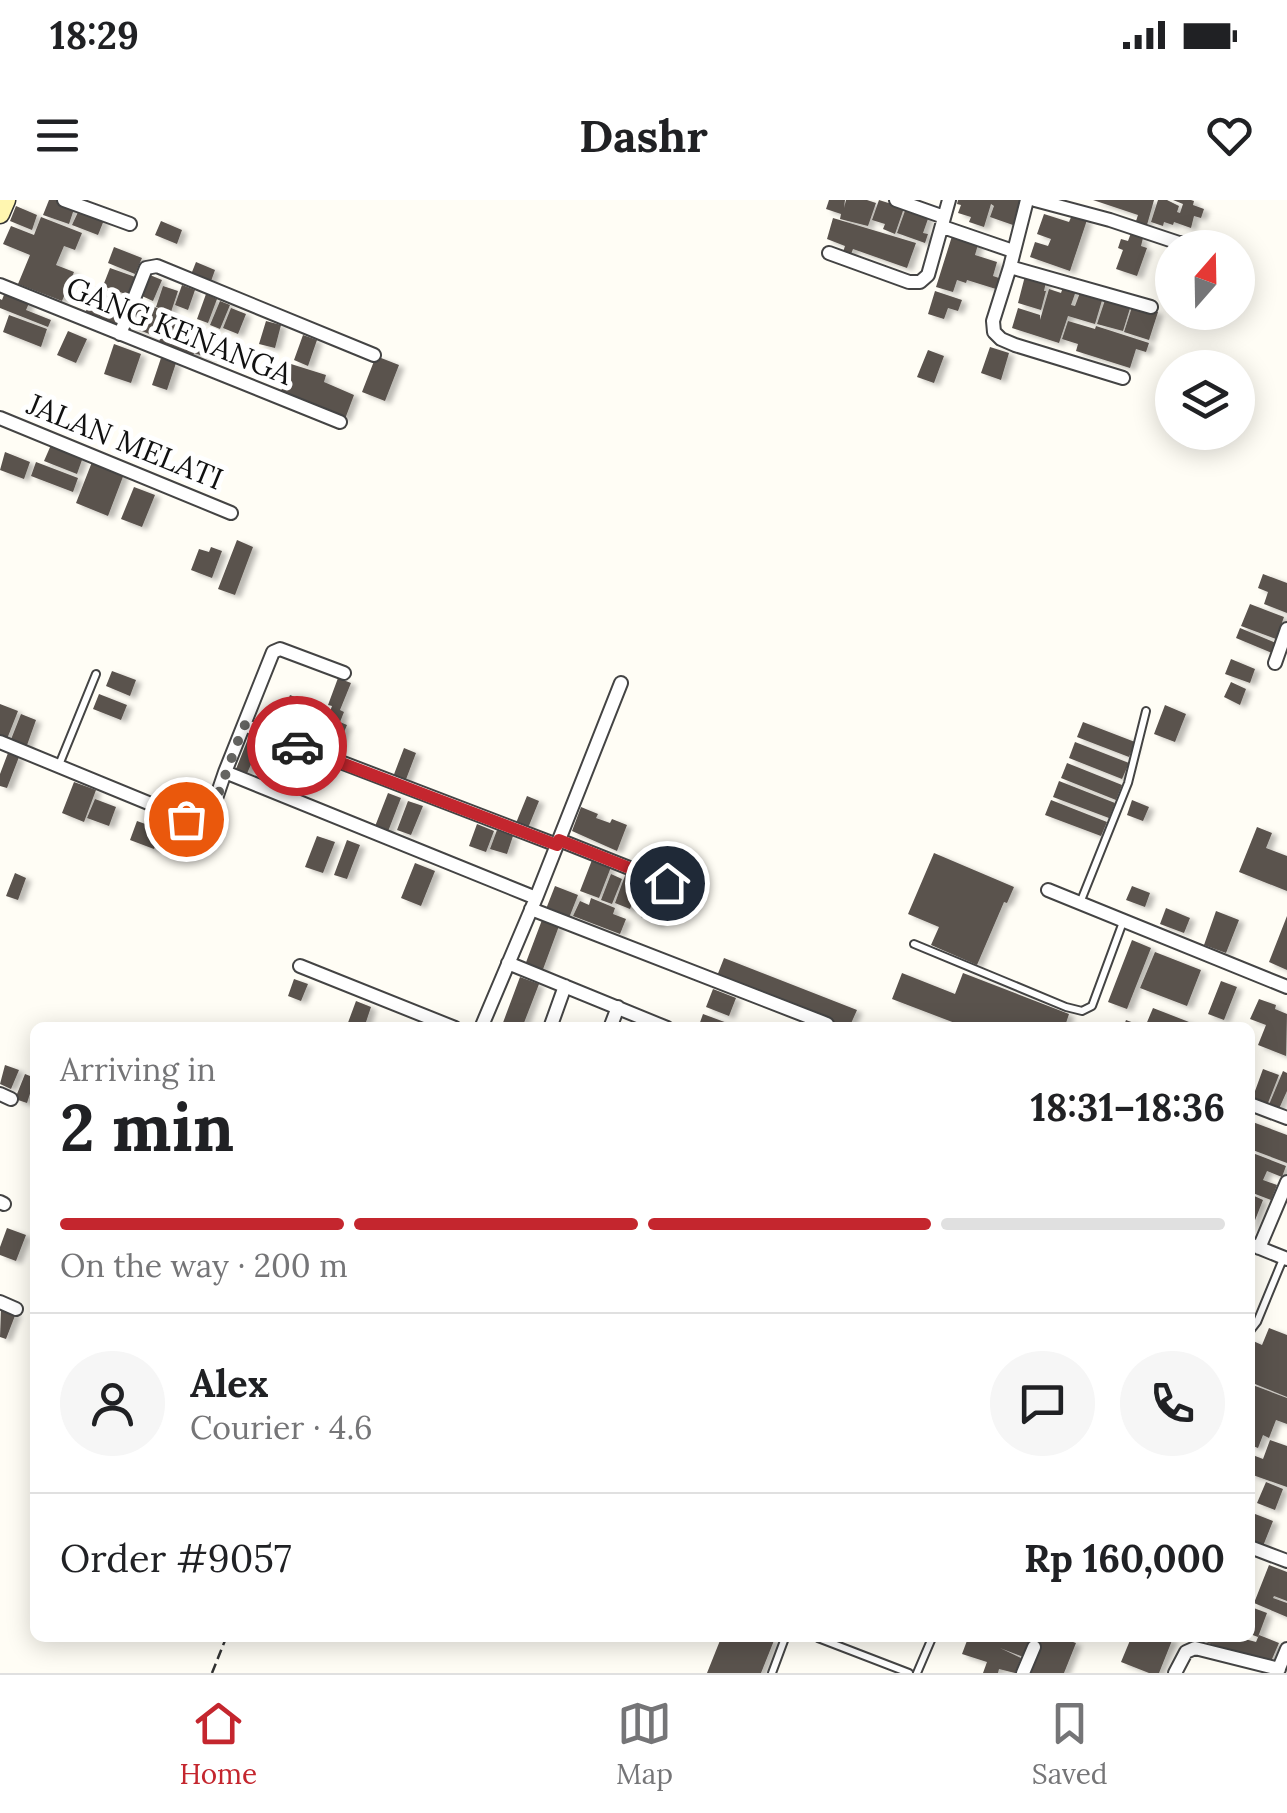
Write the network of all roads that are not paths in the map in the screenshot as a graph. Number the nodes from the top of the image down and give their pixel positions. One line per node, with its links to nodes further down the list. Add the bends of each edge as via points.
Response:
1 (64, 200): 7 (street)
2 (896, 200): 6 (street)
3 (948, 200): 6 (street)
4 (1027, 200): 9 (street)
5 (1035, 200): 8 (street)
6 (943, 222): 9 (street); 10 (street, via 920,282)
7 (130, 224)
8 (1155, 235)
9 (1013, 251): 11 (street)
10 (829, 253)
11 (1010, 267): 13 (street); 16 (street, via 993,321 1000,339)
12 (0, 285): 14 (street, GANG KENANGA)
13 (1151, 307)
14 (120, 334): 15 (street, via 146,268 157,266); 18 (street, GANG KENANGA)
15 (374, 355)
16 (1123, 378)
17 (0, 418): 19 (street, JALAN MELATI)
18 (340, 422)
19 (231, 513)
20 (1287, 629): 21 (street)
21 (1275, 663)
22 (96, 674): 28 (lane)
23 (344, 674): 26 (street, via 275,650)
24 (621, 683): 30 (street)
25 (1146, 711): 34 (lane, via 1128,783)
26 (244, 725): 29 (street); 30 (street)
27 (0, 742): 28 (street)
28 (59, 766): 29 (street, via 202,824)
29 (225, 772): 33 (street)
30 (558, 842): 31 (street); 33 (street)
31 (667, 883)
32 (1048, 890): 34 (street)
33 (534, 904): 37 (street); 47 (street)
34 (1080, 904): 35 (street)
35 (1123, 921): 36 (lane, via 1092,1006 1082,1011); 40 (street)
36 (914, 944)
37 (508, 963): 39 (street); 43 (street)
38 (300, 966): 42 (street)
39 (564, 986): 41 (street); 44 (street)
40 (1287, 986)
41 (618, 1008): 45 (street); 46 (street)
42 (440, 1022)
43 (483, 1022)
44 (552, 1022)
45 (612, 1022)
46 (652, 1022)
47 (822, 1022)
48 (1255, 1106): 49 (street)
49 (1287, 1118)
50 (1287, 1182): 51 (street)
51 (1255, 1246): 52 (street)
52 (1285, 1259): 55 (lane)
53 (0, 1302): 54 (street)
54 (16, 1309)
55 (1255, 1326)
56 (1255, 1549): 57 (street)
57 (1287, 1560)
58 (784, 1642): 64 (lane)
59 (828, 1642): 65 (lane)
60 (930, 1642): 66 (lane)
61 (1034, 1647): 67 (street)
62 (1287, 1649): 63 (street)
63 (1278, 1671): 68 (street, via 1195,1648)
64 (772, 1673)
65 (909, 1673)
66 (917, 1673)
67 (1023, 1673)
68 (1175, 1673)

